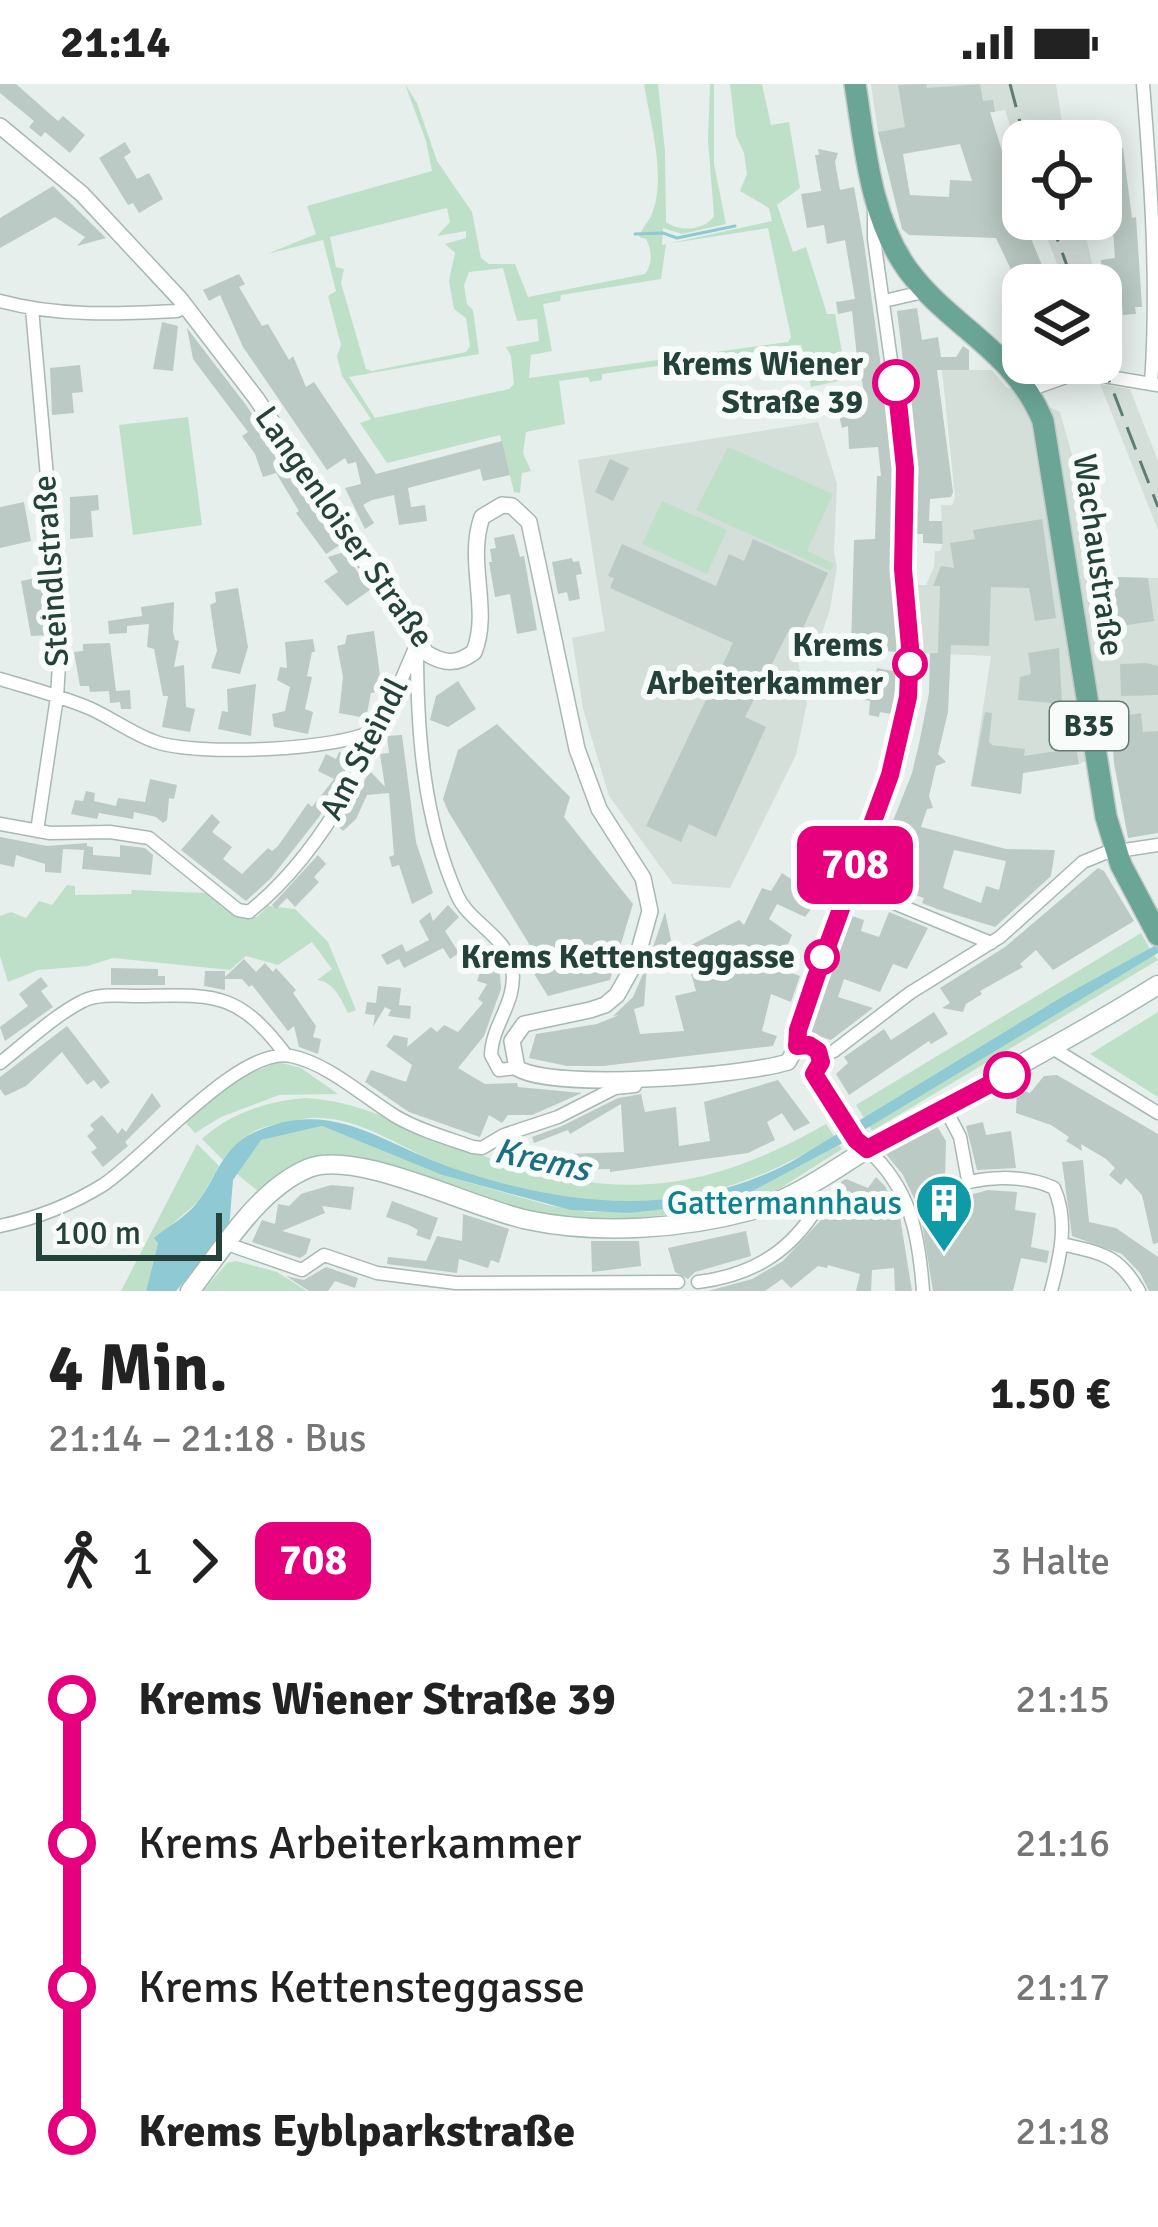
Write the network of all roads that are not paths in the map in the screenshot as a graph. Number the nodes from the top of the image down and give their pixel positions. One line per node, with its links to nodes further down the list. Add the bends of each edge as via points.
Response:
1 (855, 84): 4 (main road, B35)
2 (1143, 84): 11 (street, via 1156,217)
3 (0, 126): 9 (street, Langenloiser Straße, via 100,212)
4 (874, 190): 5 (main road, Wachaustraße / B35); 7 (street)
5 (908, 270): 6 (main road, Wachaustraße / B35); 7 (street)
6 (927, 291): 7 (street); 12 (main road, Wachaustraße / B35)
7 (883, 296): 21 (street, via 905,468 910,667 893,762)
8 (0, 301): 10 (street)
9 (185, 307): 10 (street, via 123,314); 13 (street, Langenloiser Straße, via 256,398)
10 (32, 309): 15 (street, Steindlstraße, via 61,633)
11 (1155, 385): 12 (street, via 1080,372)
12 (1029, 390): 20 (main road, Wachaustraße / B35, via 1050,450)
13 (417, 643): 16 (street, Am Steindl); 31 (street, via 420,740 437,836 458,898 508,955 514,986 491,1055 500,1070); 31 (street, Langenloiser Straße, via 450,663 474,652 476,533 490,509 521,512 534,536 584,772 649,896 646,930 617,995 590,1010 524,1024 511,1050)
14 (0, 679): 15 (street)
15 (57, 697): 16 (street, via 173,746 304,746); 18 (street, Steindlstraße)
16 (378, 729): 18 (street, Am Steindl, via 337,812 249,912 149,838)
17 (0, 824): 18 (street, Am Steindl)
18 (37, 831)
19 (1158, 845): 20 (street)
20 (1115, 851): 22 (main road, Wachaustraße / B35); 23 (street, via 1082,862)
21 (848, 884): 23 (street); 25 (street)
22 (1158, 935)
23 (991, 943): 28 (street)
24 (1158, 985): 26 (main road)
25 (797, 1046): 28 (street); 29 (street)
26 (1054, 1048): 34 (main road); 35 (street)
27 (286, 1055): 30 (street, via 221,998 98,996); 33 (street, via 401,1119 473,1148 615,1088); 40 (street, via 213,1090 101,1186 50,1214)
28 (821, 1056): 32 (street)
29 (788, 1062): 32 (street, via 800,1076); 33 (street)
30 (0, 1064)
31 (517, 1068): 33 (street, via 570,1079)
32 (814, 1074): 36 (street)
33 (688, 1075)
34 (945, 1108): 36 (main road); 37 (street)
35 (1158, 1113)
36 (862, 1145): 38 (main road); 47 (street, via 909,1204)
37 (968, 1180): 39 (street); 42 (street, via 1054,1188)
38 (805, 1189): 41 (main road, via 731,1216 583,1227 524,1220 381,1173 322,1165 278,1188); 44 (street, via 813,1214 790,1242 756,1268)
39 (948, 1190)
40 (0, 1226)
41 (226, 1244): 43 (street, via 302,1270 324,1255 377,1274 456,1282); 46 (main road)
42 (1062, 1244): 45 (street, via 1122,1264); 48 (street)
43 (678, 1282)
44 (698, 1282)
45 (1137, 1287)
46 (190, 1291)
47 (923, 1291)
48 (1051, 1291)

